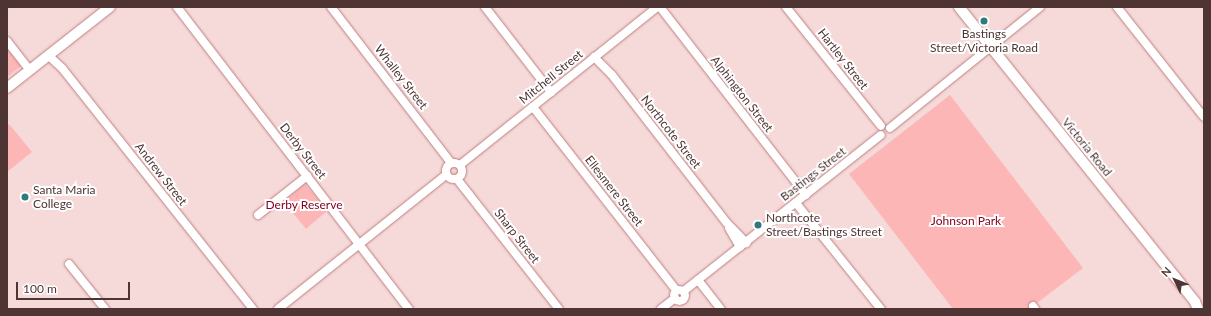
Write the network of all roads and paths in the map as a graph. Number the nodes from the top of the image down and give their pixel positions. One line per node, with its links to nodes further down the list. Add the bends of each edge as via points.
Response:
1 (110, 7): 12 (street)
2 (177, 7): 25 (street, Derby Street)
3 (332, 7): 22 (street, Whalley Street)
4 (485, 7): 16 (street)
5 (786, 7): 19 (street, Hartley Street)
6 (959, 7): 11 (street, Victoria Road)
7 (1040, 7): 11 (street)
8 (1117, 7): 18 (street)
9 (655, 8): 13 (street, Mitchell Street); 27 (street, Alphington Street)
10 (7, 41): 14 (street)
11 (991, 47): 20 (street); 35 (street, Victoria Road)
12 (49, 56): 14 (street); 38 (street, Andrew Street, via 62,68)
13 (594, 57): 16 (street, Mitchell Street); 31 (street, Northcote Street, via 612,75)
14 (30, 70): 15 (street)
15 (7, 88)
16 (552, 92): 17 (street, Mitchell Street)
17 (533, 107): 23 (street, Mitchell Street); 34 (street, Ellesmere Street)
18 (1204, 117)
19 (881, 126): 20 (street, via 887,125); 21 (street)
20 (890, 128): 21 (street, via 888,135)
21 (881, 135): 27 (street, Bastings Street)
22 (451, 163): 23 (street); 24 (street, via 446,167)
23 (460, 165): 26 (street, via 462,172)
24 (446, 175): 26 (street, via 451,179); 30 (street)
25 (307, 176): 29 (street); 30 (street, Derby Street)
26 (457, 178): 41 (street, Sharp Street)
27 (806, 195): 28 (street, Bastings Street)
28 (796, 203): 31 (street, Bastings Street); 44 (street)
29 (258, 215)
30 (360, 245): 39 (street); 40 (street, Derby Street)
31 (743, 245): 33 (street, Bastings Street)
32 (69, 264): 37 (street)
33 (698, 280): 34 (street, Bastings Street); 43 (street)
34 (678, 293): 42 (street, Bastings Street)
35 (1197, 305): 36 (street, Victoria Road)
36 (1204, 308)
37 (105, 309)
38 (253, 309)
39 (278, 309)
40 (409, 309)
41 (559, 309)
42 (661, 309)
43 (721, 309)
44 (881, 309)

